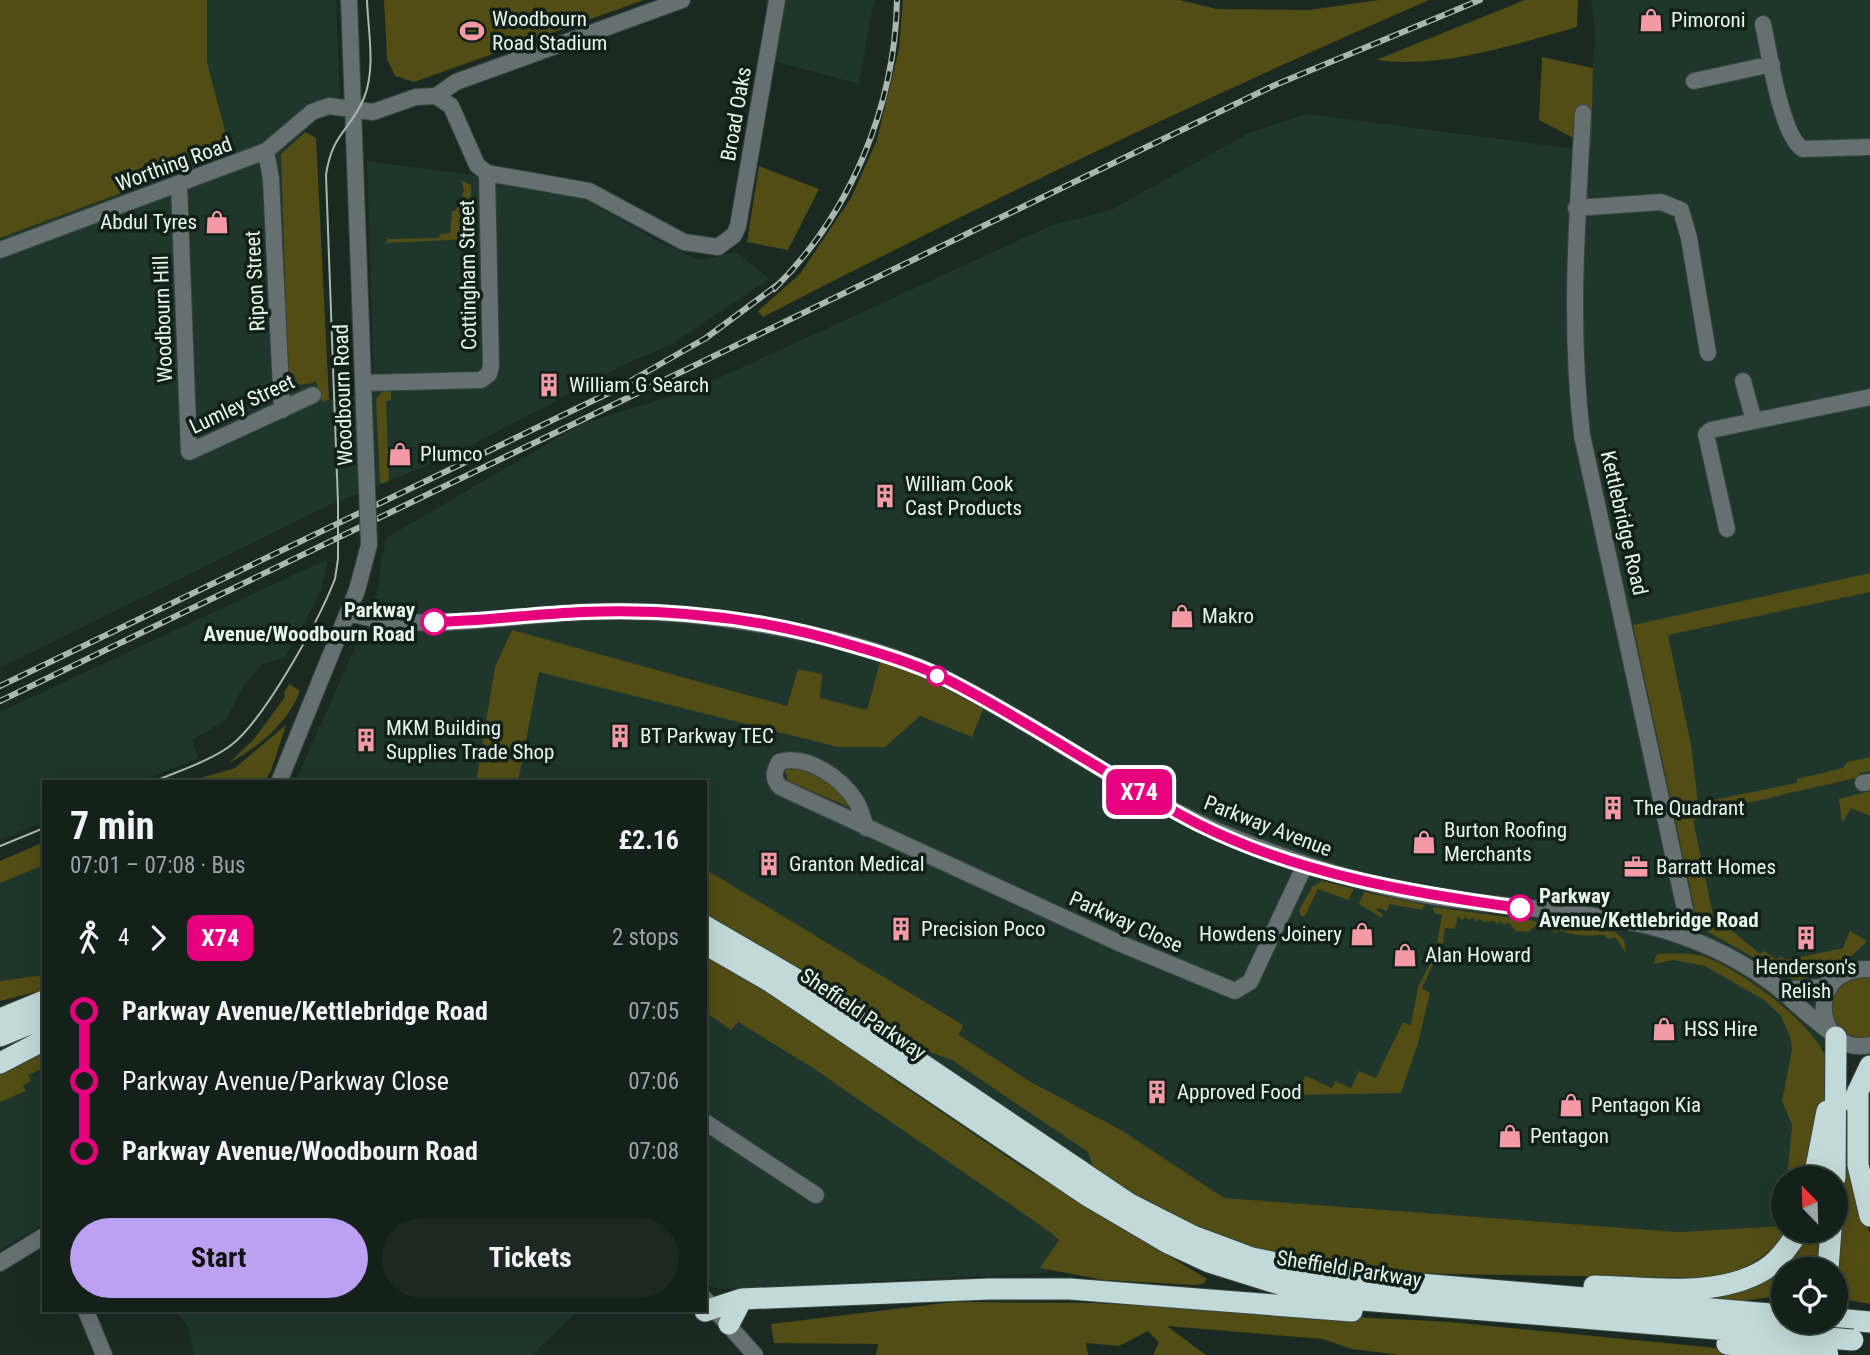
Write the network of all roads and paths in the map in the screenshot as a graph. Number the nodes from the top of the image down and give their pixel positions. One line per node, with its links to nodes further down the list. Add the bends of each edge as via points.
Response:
1 (349, 0): 8 (street, Woodbourn Road)
2 (682, 0): 7 (street, via 456,82)
3 (777, 0): 12 (street, Broad Oaks, via 741,214 734,235 718,247 697,246 589,191)
4 (1763, 24): 5 (street)
5 (1772, 64): 6 (street); 10 (street, via 1787,127 1797,145 1803,149)
6 (1694, 81)
7 (436, 96): 8 (street, Worthing Road, via 416,97 373,112); 12 (street, via 451,106 477,165)
8 (353, 107): 11 (street, Worthing Road, via 318,109); 18 (street, Woodbourn Road)
9 (1583, 113): 14 (street, Kettlebridge Road)
10 (1870, 147)
11 (266, 151): 13 (street, Worthing Road); 21 (street, Ripon Street)
12 (487, 173): 18 (street, Cottingham Street, via 489,374 481,380)
13 (179, 184): 15 (street, Worthing Road); 23 (street, Woodbourn Hill)
14 (1576, 208): 16 (street, via 1661,202 1681,210); 30 (street, Kettlebridge Road, via 1573,317 1582,435 1686,914)
15 (0, 250)
16 (1707, 353)
17 (1744, 381): 22 (street)
18 (363, 383): 25 (street, Woodbourn Road, bridge, via 369,545)
19 (313, 395): 21 (street, Lumley Street)
20 (1870, 397): 22 (street)
21 (282, 410): 23 (street, Lumley Street)
22 (1754, 421): 24 (street, via 1706,434)
23 (189, 452)
24 (1727, 529)
25 (348, 613): 26 (street, Woodbourn Road); 28 (street, Parkway Avenue, via 454,622 637,611 722,617 809,633 946,679 1102,772 1202,825)
26 (280, 779)
27 (866, 828): 27 (street, Parkway Close, via 780,787 774,781 779,762 802,761 832,775 856,802); 28 (street, Parkway Close, via 1235,991 1250,982)
28 (1305, 865): 30 (street, Parkway Avenue, via 1430,896 1610,920)
29 (707, 927): 56 (highway, Sheffield Parkway, via 796,979 1095,1182 1193,1236 1252,1258 1319,1273)
30 (1683, 936): 35 (street, Parkway Avenue)
31 (707, 945): 59 (highway, Sheffield Parkway, via 771,982 1088,1196 1168,1243 1209,1262 1286,1286 1362,1300)
32 (1870, 957): 33 (street)
33 (1863, 969): 34 (street)
34 (1834, 981): 35 (street, via 1821,987); 39 (street, via 1824,1000 1824,1014)
35 (1781, 990): 39 (street, Parkway Avenue)
36 (42, 1002): 37 (highway)
37 (0, 1019)
38 (42, 1019): 40 (highway)
39 (1834, 1035): 42 (street, via 1856,1046); 45 (highway)
40 (0, 1036)
41 (42, 1041): 43 (highway)
42 (1870, 1045)
43 (0, 1063)
44 (1870, 1066): 46 (highway)
45 (1837, 1074): 48 (highway); 49 (highway)
46 (1858, 1091): 50 (highway); 52 (highway, via 1858,1165)
47 (707, 1123): 51 (street)
48 (1817, 1166)
49 (1835, 1166)
50 (1836, 1166)
51 (816, 1195)
52 (1870, 1216)
53 (42, 1237): 55 (street)
54 (1788, 1243): 56 (highway, via 1765,1269 1714,1286)
55 (0, 1262)
56 (1480, 1290): 63 (highway, Sheffield Parkway)
57 (742, 1299): 58 (highway); 59 (highway, via 1070,1289 1400,1315); 62 (highway)
58 (707, 1308)
59 (1469, 1309): 64 (highway, Sheffield Parkway)
60 (707, 1311): 62 (street)
61 (86, 1312): 67 (street)
62 (732, 1330): 68 (street)
63 (1771, 1331)
64 (1771, 1332)
65 (1788, 1334): 70 (highway, bridge)
66 (1822, 1334): 69 (highway)
67 (98, 1353)
68 (755, 1355)
69 (1820, 1355)
70 (1828, 1355)

